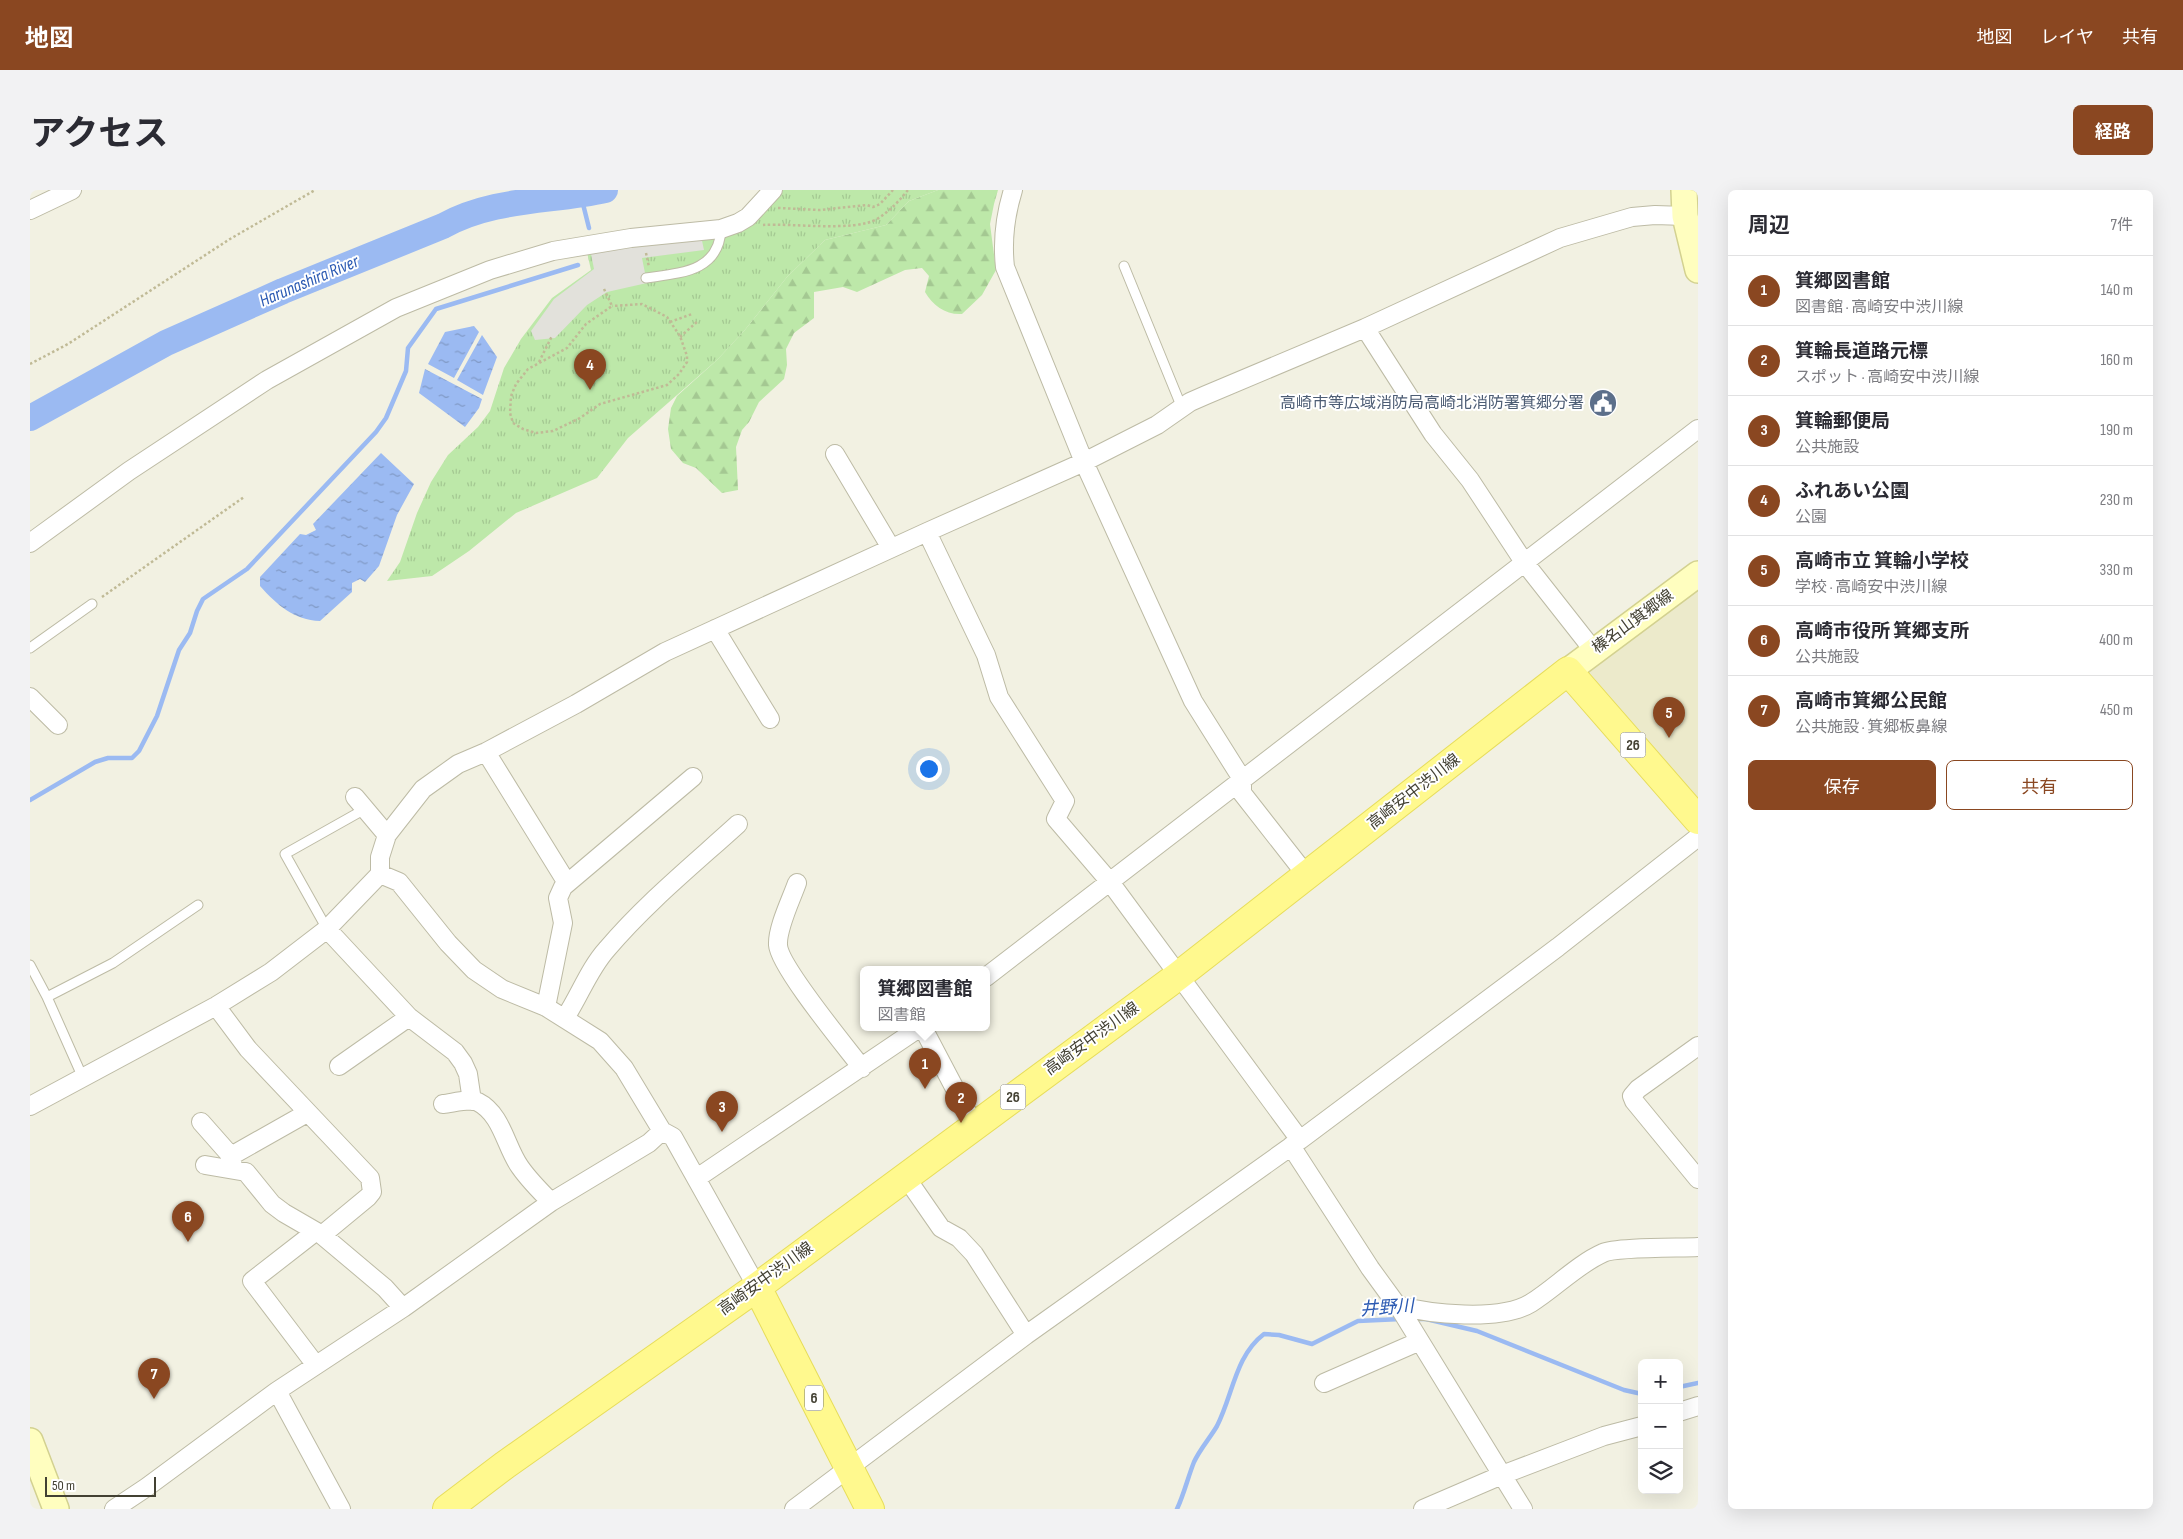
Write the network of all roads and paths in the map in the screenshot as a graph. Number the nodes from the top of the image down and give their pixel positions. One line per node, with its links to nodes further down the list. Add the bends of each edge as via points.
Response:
1 (72, 190): 8 (street)
2 (314, 190): 26 (path, via 230,239 68,344)
3 (893, 190): 7 (path, via 873,207 868,204 820,210)
4 (908, 190): 10 (path, via 892,209 876,220 858,226 749,226)
5 (1013, 190): 30 (street, via 1004,229 1005,267)
6 (1684, 190): 9 (main road)
7 (773, 198): 10 (street)
8 (30, 210)
9 (1686, 216): 15 (main road); 22 (street, via 1632,217 1560,238)
10 (744, 219): 11 (street)
11 (721, 229): 16 (lane, via 721,242 715,254 703,264 678,274); 33 (street, via 622,239 553,251 490,270 396,308 267,380 129,471)
12 (646, 256): 14 (path)
13 (1124, 266): 27 (lane)
14 (649, 268)
15 (1698, 270)
16 (646, 278)
17 (604, 289): 18 (path)
18 (612, 306): 21 (path, via 642,304 653,308); 25 (path, via 586,324 566,348)
19 (692, 314): 21 (path)
20 (698, 321): 24 (path)
21 (670, 322): 24 (path)
22 (1365, 328): 27 (street, via 1206,394); 35 (street, via 1433,434 1470,480)
23 (552, 336): 25 (path)
24 (680, 337): 25 (path, via 687,362 667,385 600,404 560,428 536,433 513,423 510,413 516,384 528,369)
25 (539, 362)
26 (30, 364)
27 (1182, 408): 30 (street, via 1157,425)
28 (1698, 429): 35 (street)
29 (835, 454): 34 (street)
30 (1084, 462): 32 (street); 47 (street, via 1193,701)
31 (244, 497): 37 (path)
32 (927, 532): 34 (street); 55 (street, via 986,654 999,697 1065,802 1056,819)
33 (30, 543)
34 (891, 548): 38 (street)
35 (1524, 562): 40 (street); 47 (street)
36 (1698, 574): 40 (main road, 榛名山箕郷線)
37 (92, 604): 39 (lane)
38 (715, 629): 43 (street); 45 (street, via 665,652)
39 (30, 648)
40 (1594, 651): 41 (main road, 榛名山箕郷線)
41 (1568, 671): 49 (main road, 26); 54 (main road, 高崎安中渋川線 / 26)
42 (30, 697): 44 (street)
43 (770, 719)
44 (58, 725)
45 (486, 752): 51 (street, via 458,764 430,783); 56 (street)
46 (692, 777): 56 (street)
47 (1242, 779): 54 (street, via 1242,793); 55 (street)
48 (360, 803): 51 (street); 59 (lane, via 285,854)
49 (1698, 820)
50 (738, 824): 67 (street, via 606,950)
51 (387, 835): 53 (street, via 380,858)
52 (1698, 837): 81 (street, via 1558,947)
53 (380, 874): 59 (street); 65 (street, via 399,882 474,970 502,989)
54 (1307, 876): 62 (main road, 高崎安中渋川線 / 26)
55 (1110, 882): 61 (street); 62 (street)
56 (567, 883): 65 (street, via 558,898 563,923)
57 (797, 883): 72 (street, via 779,937 780,955)
58 (198, 905): 63 (lane, via 113,963)
59 (327, 929): 64 (street, via 271,972); 66 (street)
60 (30, 964): 63 (lane)
61 (990, 974)
62 (1178, 976): 79 (main road, 高崎安中渋川線 / 26); 81 (street)
63 (47, 997): 73 (lane)
64 (216, 1006): 73 (street); 77 (street, via 248,1048)
65 (546, 1007): 67 (street)
66 (409, 1017): 71 (street); 74 (street, via 455,1052 464,1063)
67 (565, 1018): 80 (street, via 600,1041 624,1068)
68 (915, 1031): 72 (street)
69 (925, 1031): 79 (street)
70 (1698, 1046): 86 (street, via 1632,1096)
71 (339, 1066)
72 (862, 1068): 85 (street)
73 (83, 1078): 76 (street)
74 (472, 1101): 75 (street); 87 (street, via 478,1102 491,1114 518,1165)
75 (443, 1104)
76 (30, 1106)
77 (307, 1113): 82 (street); 88 (street, via 370,1178 372,1185 368,1197)
78 (201, 1122): 82 (street)
79 (974, 1125): 84 (main road, 高崎安中渋川線 / 26)
80 (662, 1131): 85 (street, via 673,1137); 87 (street, via 649,1143)
81 (1295, 1143): 92 (street); 93 (street)
82 (232, 1162): 83 (street); 88 (street, via 246,1172 272,1204)
83 (206, 1166)
84 (905, 1176): 90 (main road, 高崎安中渋川線 / 26); 93 (street, via 941,1228 959,1238 974,1254)
85 (697, 1178): 90 (street)
86 (1698, 1179)
87 (551, 1202): 91 (street)
88 (318, 1234): 91 (street, via 385,1288); 94 (street, via 252,1281)
89 (1698, 1247): 92 (street, via 1604,1252 1529,1304 1513,1310 1492,1314 1416,1310)
90 (757, 1287): 101 (main road, 6); 106 (main road, 高崎安中渋川線 / 26)
91 (403, 1308): 94 (street)
92 (1407, 1321): 95 (street); 102 (street)
93 (1026, 1335): 101 (street)
94 (315, 1364): 96 (street)
95 (1324, 1382)
96 (277, 1391): 104 (street); 105 (street)
97 (1698, 1406): 98 (street)
98 (1683, 1411)
99 (1638, 1427): 102 (street, via 1604,1436)
100 (30, 1441): 103 (main road)
101 (850, 1468): 107 (street); 108 (main road, 6)
102 (1502, 1475): 109 (street); 110 (street)
103 (56, 1509)
104 (114, 1509)
105 (341, 1509)
106 (447, 1509)
107 (794, 1509)
108 (870, 1509)
109 (1422, 1509)
110 (1523, 1509)

